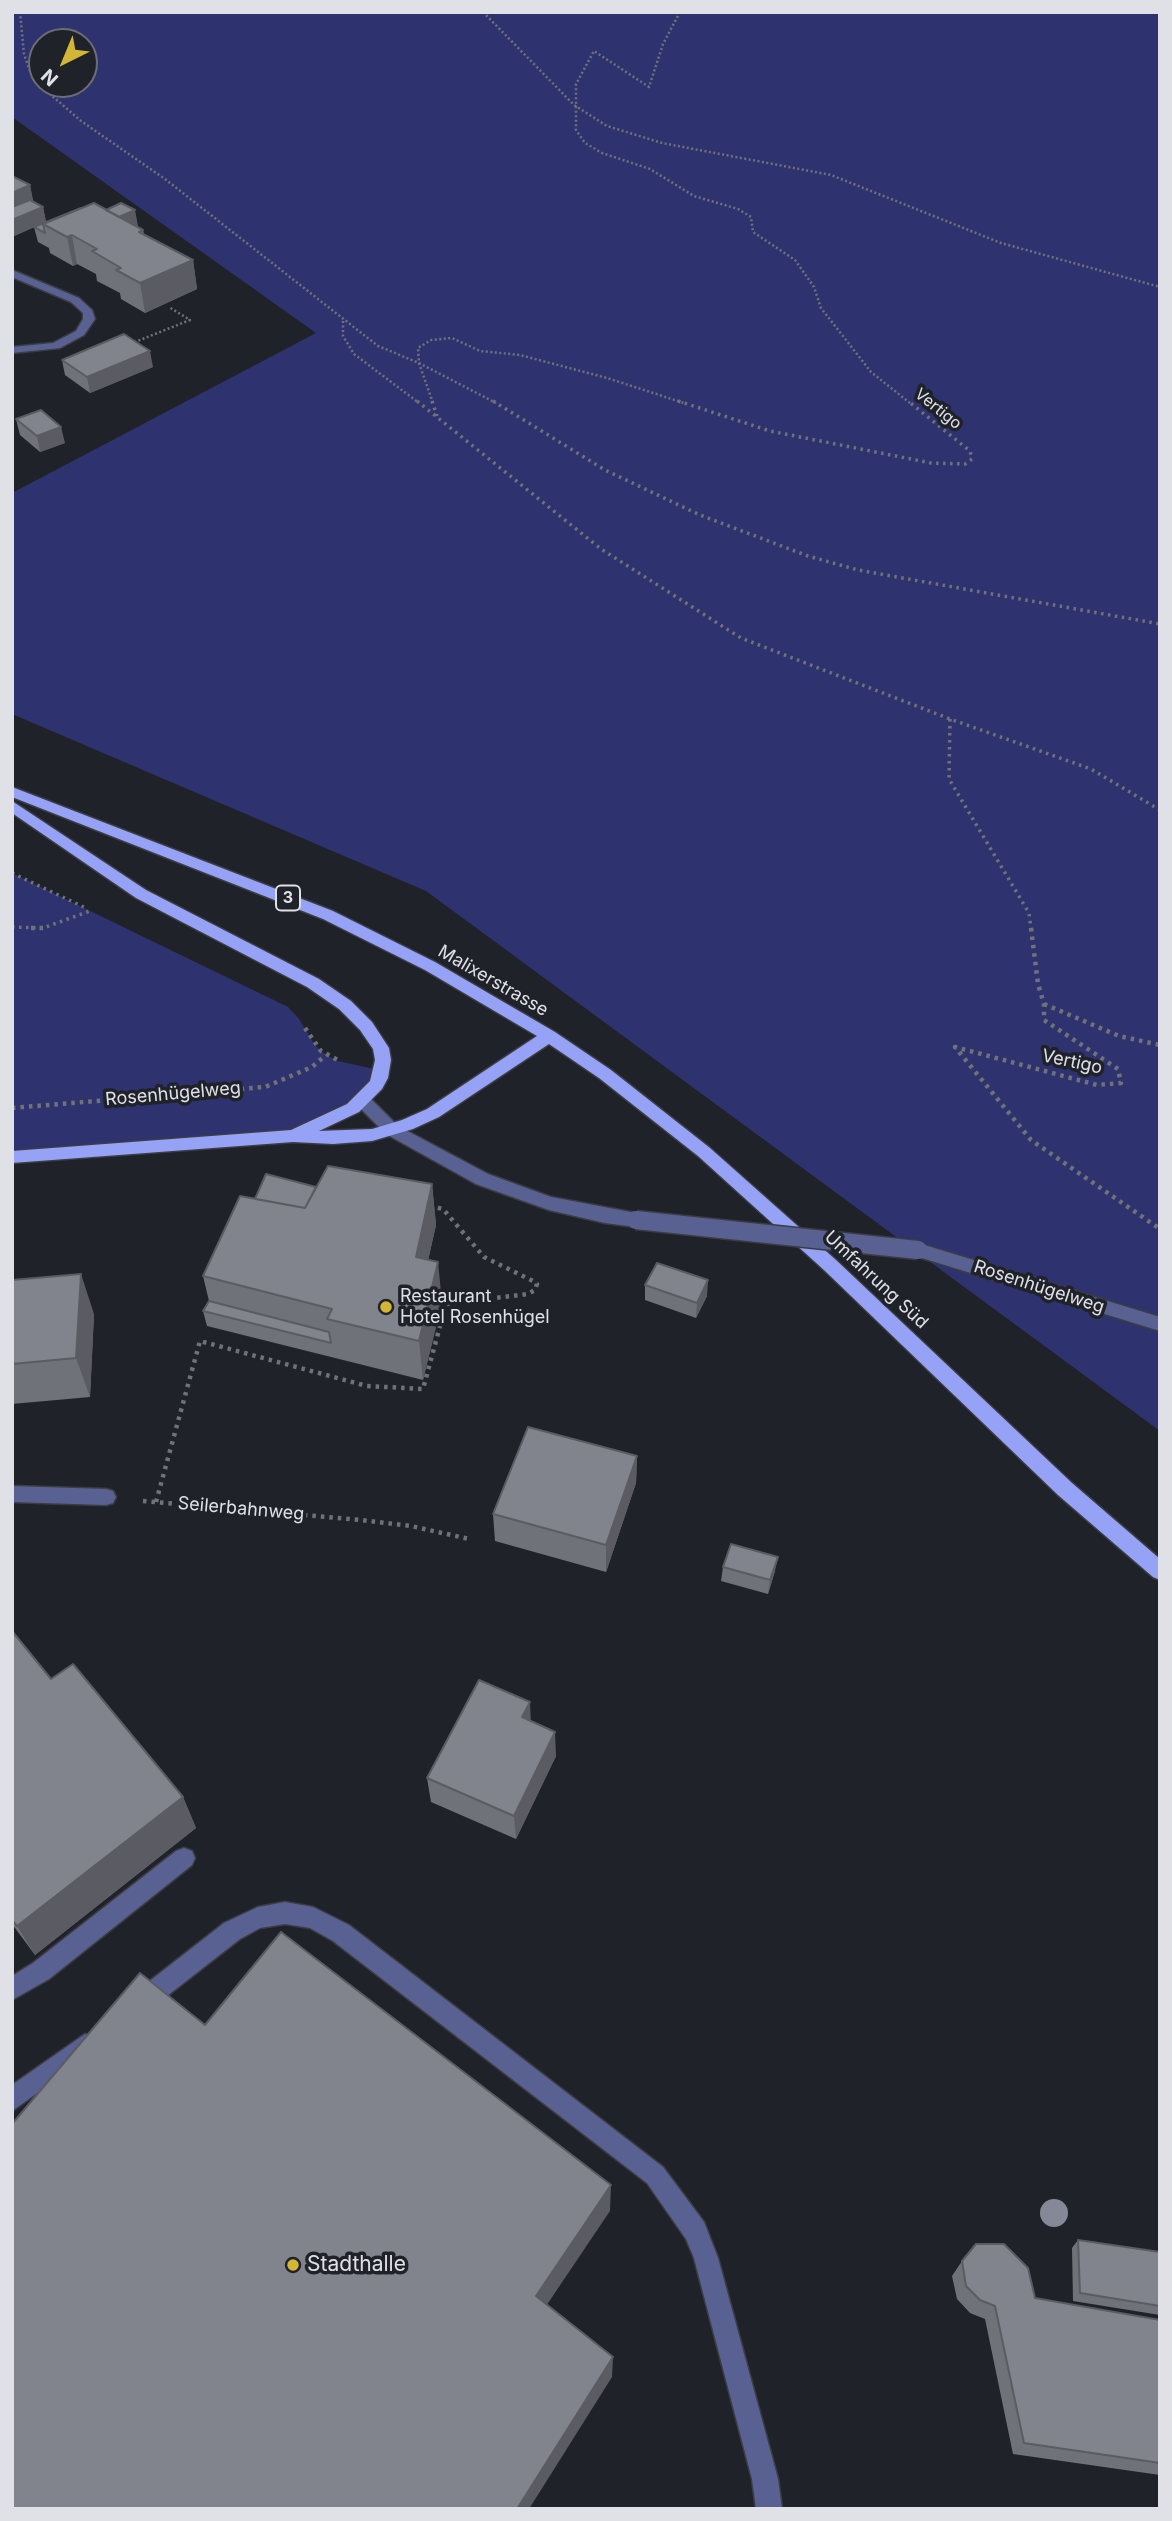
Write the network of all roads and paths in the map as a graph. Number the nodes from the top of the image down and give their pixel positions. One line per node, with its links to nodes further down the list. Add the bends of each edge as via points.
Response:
1 (20, 12): 8 (path, via 30,71 60,105 165,179)
2 (483, 12): 4 (path)
3 (680, 12): 4 (path, Vertigo, via 663,44 649,88 594,51 576,84)
4 (574, 105): 6 (path, via 607,127 634,136 831,175 1001,243); 11 (path, Vertigo, via 576,130 585,143 650,169 694,196 751,217 753,232 795,260 814,287 821,308 872,372 970,451 972,459 965,464 931,463 770,431 607,378 520,355 490,354 452,338 423,343 418,348)
5 (12, 273): 10 (street, via 75,300 89,319 80,333 56,346)
6 (1160, 287)
7 (169, 307): 9 (path, via 190,320)
8 (343, 321): 11 (path, via 378,346); 12 (path, via 343,336 354,354)
9 (132, 343)
10 (12, 350)
11 (419, 363): 12 (path); 13 (path, via 488,398 605,470 700,515 808,556 923,583)
12 (437, 416): 14 (path, via 601,549 741,638)
13 (1160, 624)
14 (950, 719): 17 (path, via 1091,769); 20 (path, Vertigo, via 949,779 1029,913)
15 (12, 792): 21 (main road, Malixerstrasse / 3, via 328,915)
16 (12, 806): 24 (main road, via 141,894 345,1004 376,1037 383,1060 380,1078)
17 (1160, 810)
18 (91, 911): 19 (path, via 43,928)
19 (12, 927)
20 (1044, 1004): 22 (path, via 1119,1036); 30 (path, Vertigo, via 1044,1020 1118,1069 1121,1083 1097,1085 954,1047 1031,1140)
21 (549, 1035): 26 (main road, Malixerstrasse, via 452,1102); 36 (main road, Umfahrung Süd, via 704,1152 1065,1489)
22 (1160, 1045)
23 (326, 1055): 25 (path, Rosenhügelweg, via 312,1067 264,1087)
24 (362, 1100): 26 (street, Rosenhügelweg); 27 (main road)
25 (12, 1108)
26 (392, 1130): 27 (main road, Malixerstrasse, via 347,1138); 31 (street, Rosenhügelweg, bridge, via 458,1168 514,1192 580,1211 918,1250)
27 (293, 1136): 28 (main road, Malixerstrasse)
28 (12, 1157)
29 (418, 1203): 34 (path, via 443,1209 484,1257 533,1281 535,1290 446,1304 423,1389 367,1385 200,1341)
30 (1160, 1229)
31 (1160, 1324)
32 (12, 1494): 33 (street)
33 (106, 1497): 34 (path, Seilerbahnweg)
34 (156, 1502): 35 (path, Seilerbahnweg, via 361,1520)
35 (469, 1539)
36 (1160, 1571)
37 (184, 1858): 38 (street)
38 (12, 1989)
39 (122, 2017): 42 (street, via 232,1931 258,1918 285,1913 313,1918 341,1933 655,2175 677,2204 706,2258)
40 (100, 2034): 41 (street)
41 (12, 2099)
42 (769, 2509)

